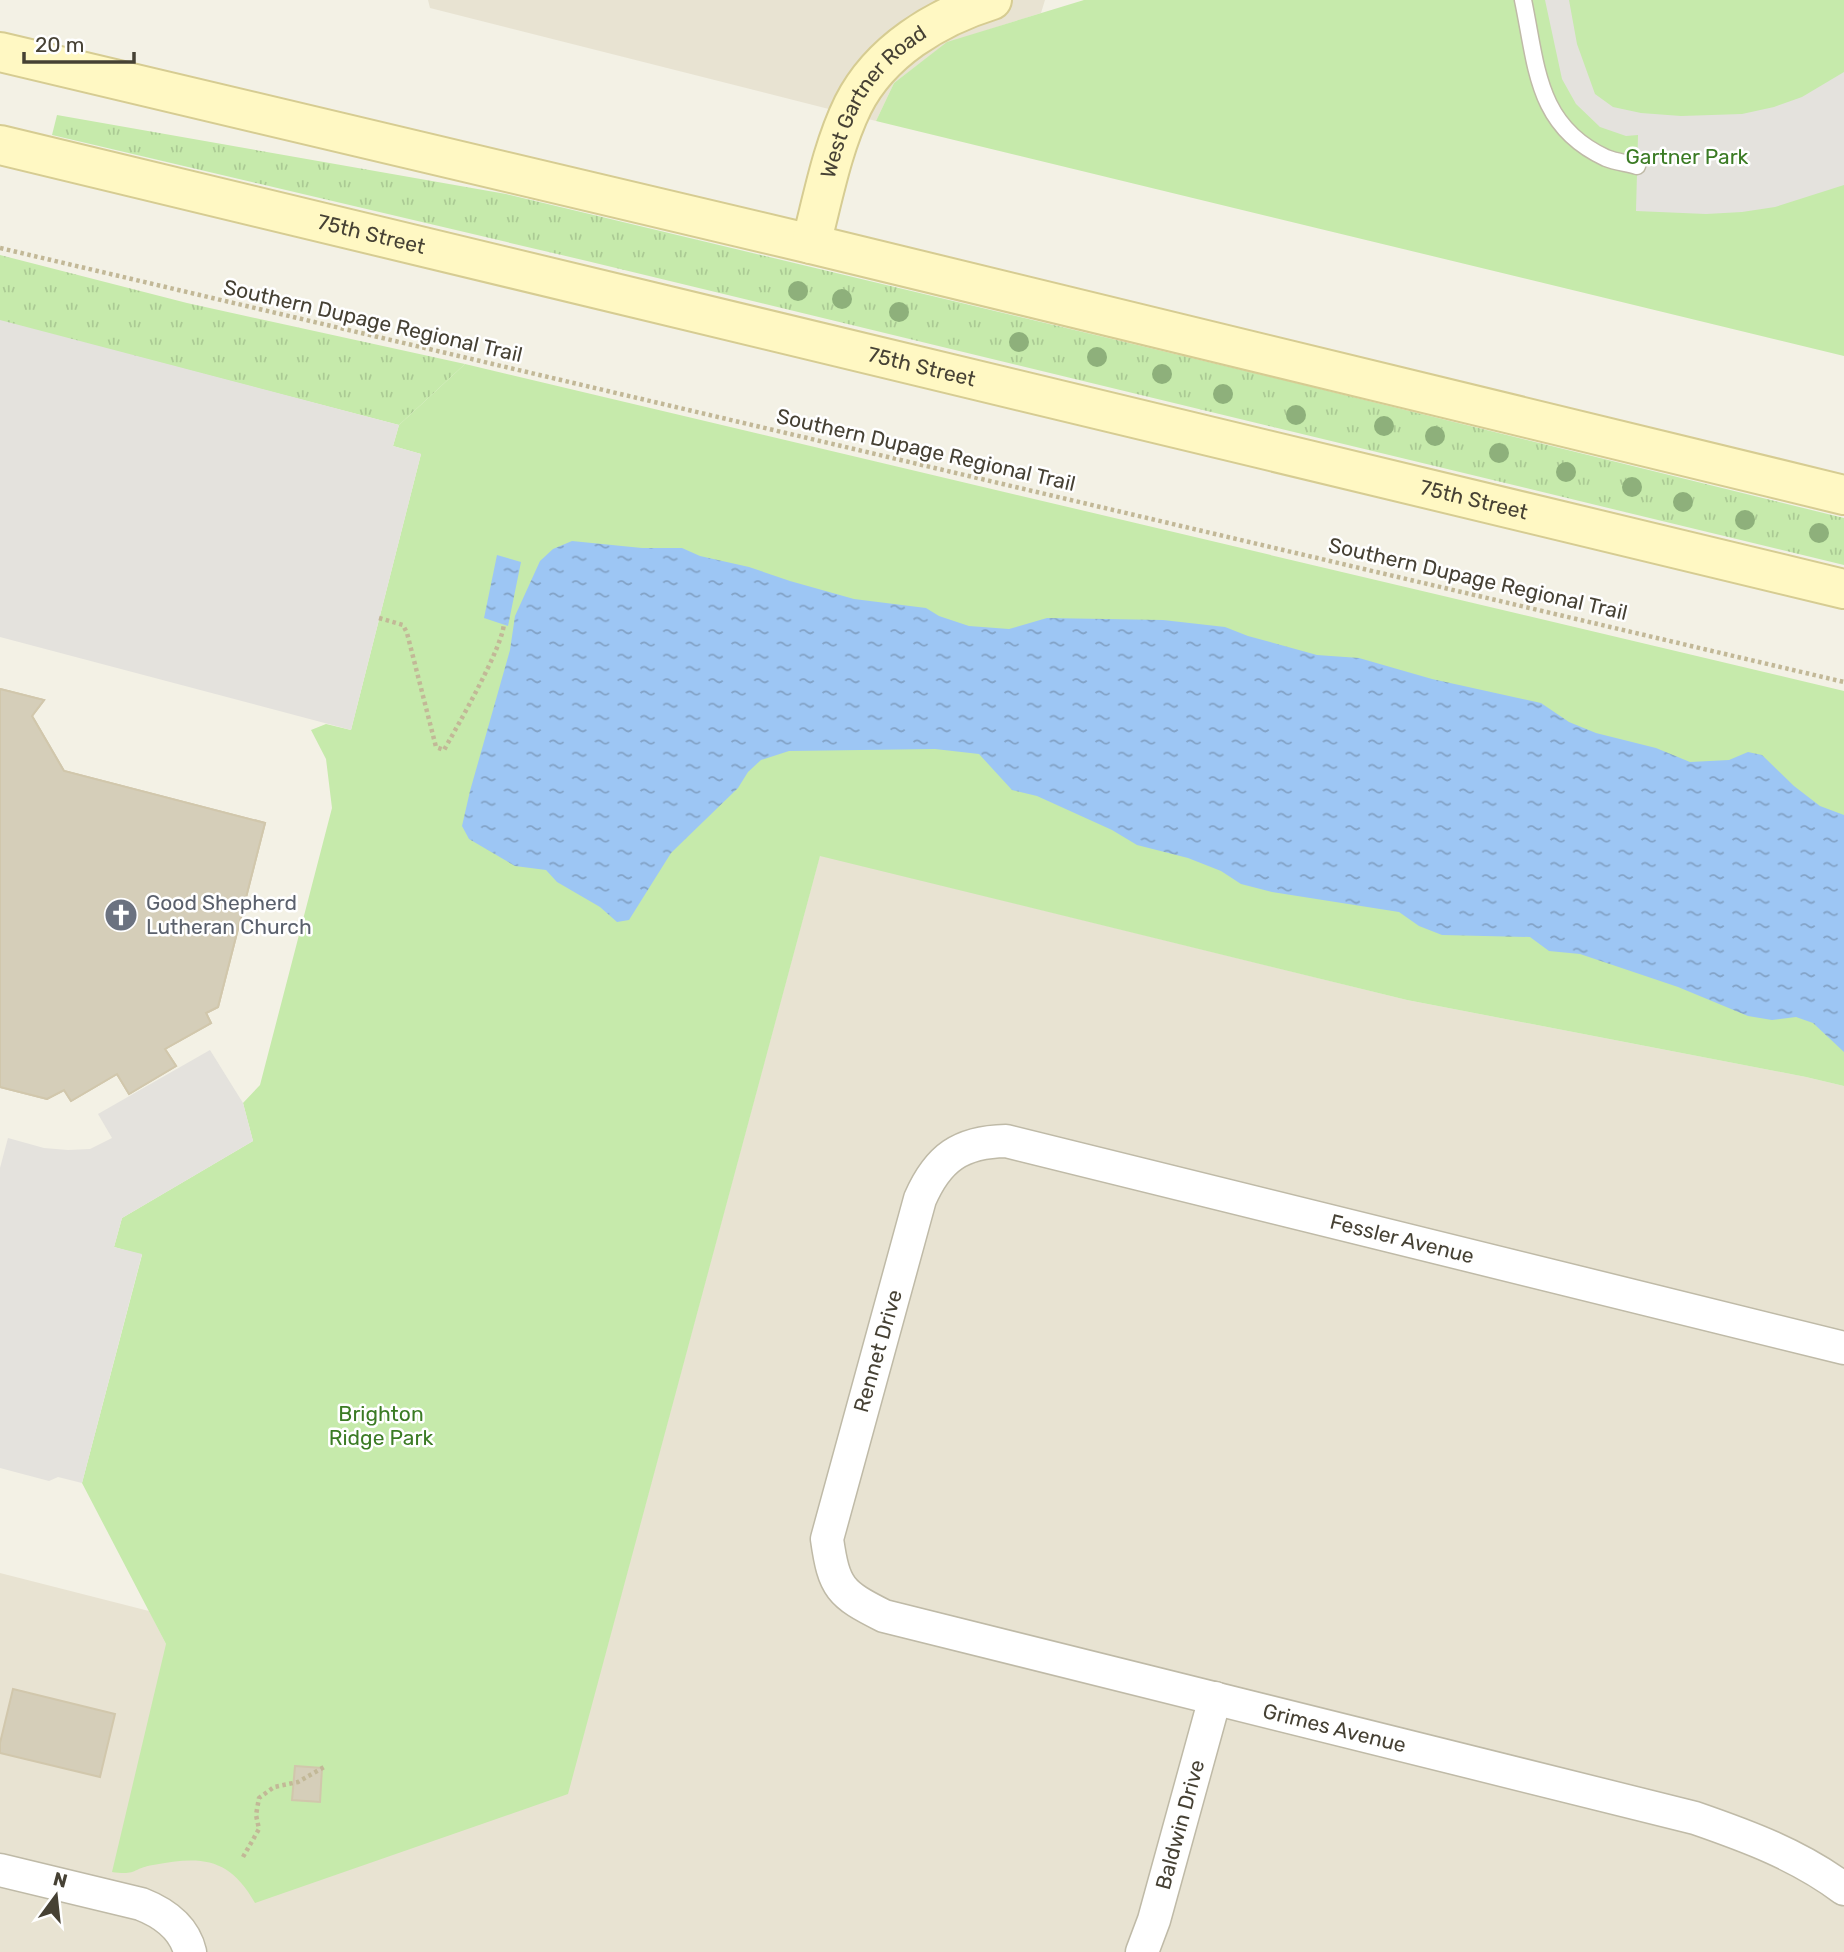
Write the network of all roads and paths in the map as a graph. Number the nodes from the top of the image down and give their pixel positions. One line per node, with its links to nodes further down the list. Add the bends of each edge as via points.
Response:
1 (1523, 0): 5 (lane, via 1542,90 1556,121 1607,158)
2 (988, 1): 6 (main road, West Gartner Road, via 949,15 914,37 869,79 840,137)
3 (0, 51): 6 (main road)
4 (0, 145): 9 (main road, 75th Street)
5 (1637, 166)
6 (811, 244): 8 (main road)
7 (0, 248): 12 (path, Southern Dupage Regional Trail)
8 (1844, 495)
9 (1844, 589)
10 (379, 618): 11 (path, via 402,625 407,633 436,747 444,750)
11 (504, 623)
12 (1844, 682)
13 (960, 1150): 14 (street, Fessler Avenue, via 1006,1141); 15 (street, Rennet Drive, via 930,1177 920,1199 832,1515 827,1539)
14 (1844, 1348)
15 (831, 1568): 16 (street, Grimes Avenue, via 853,1600 884,1616)
16 (1215, 1698): 20 (street, Grimes Avenue, via 1695,1818 1756,1839); 22 (street, Baldwin Drive)
17 (324, 1767): 18 (path, via 259,1798 259,1829)
18 (243, 1857)
19 (0, 1870): 21 (street, via 156,1909 180,1930)
20 (1844, 1889)
21 (190, 1952)
22 (1143, 1952)

